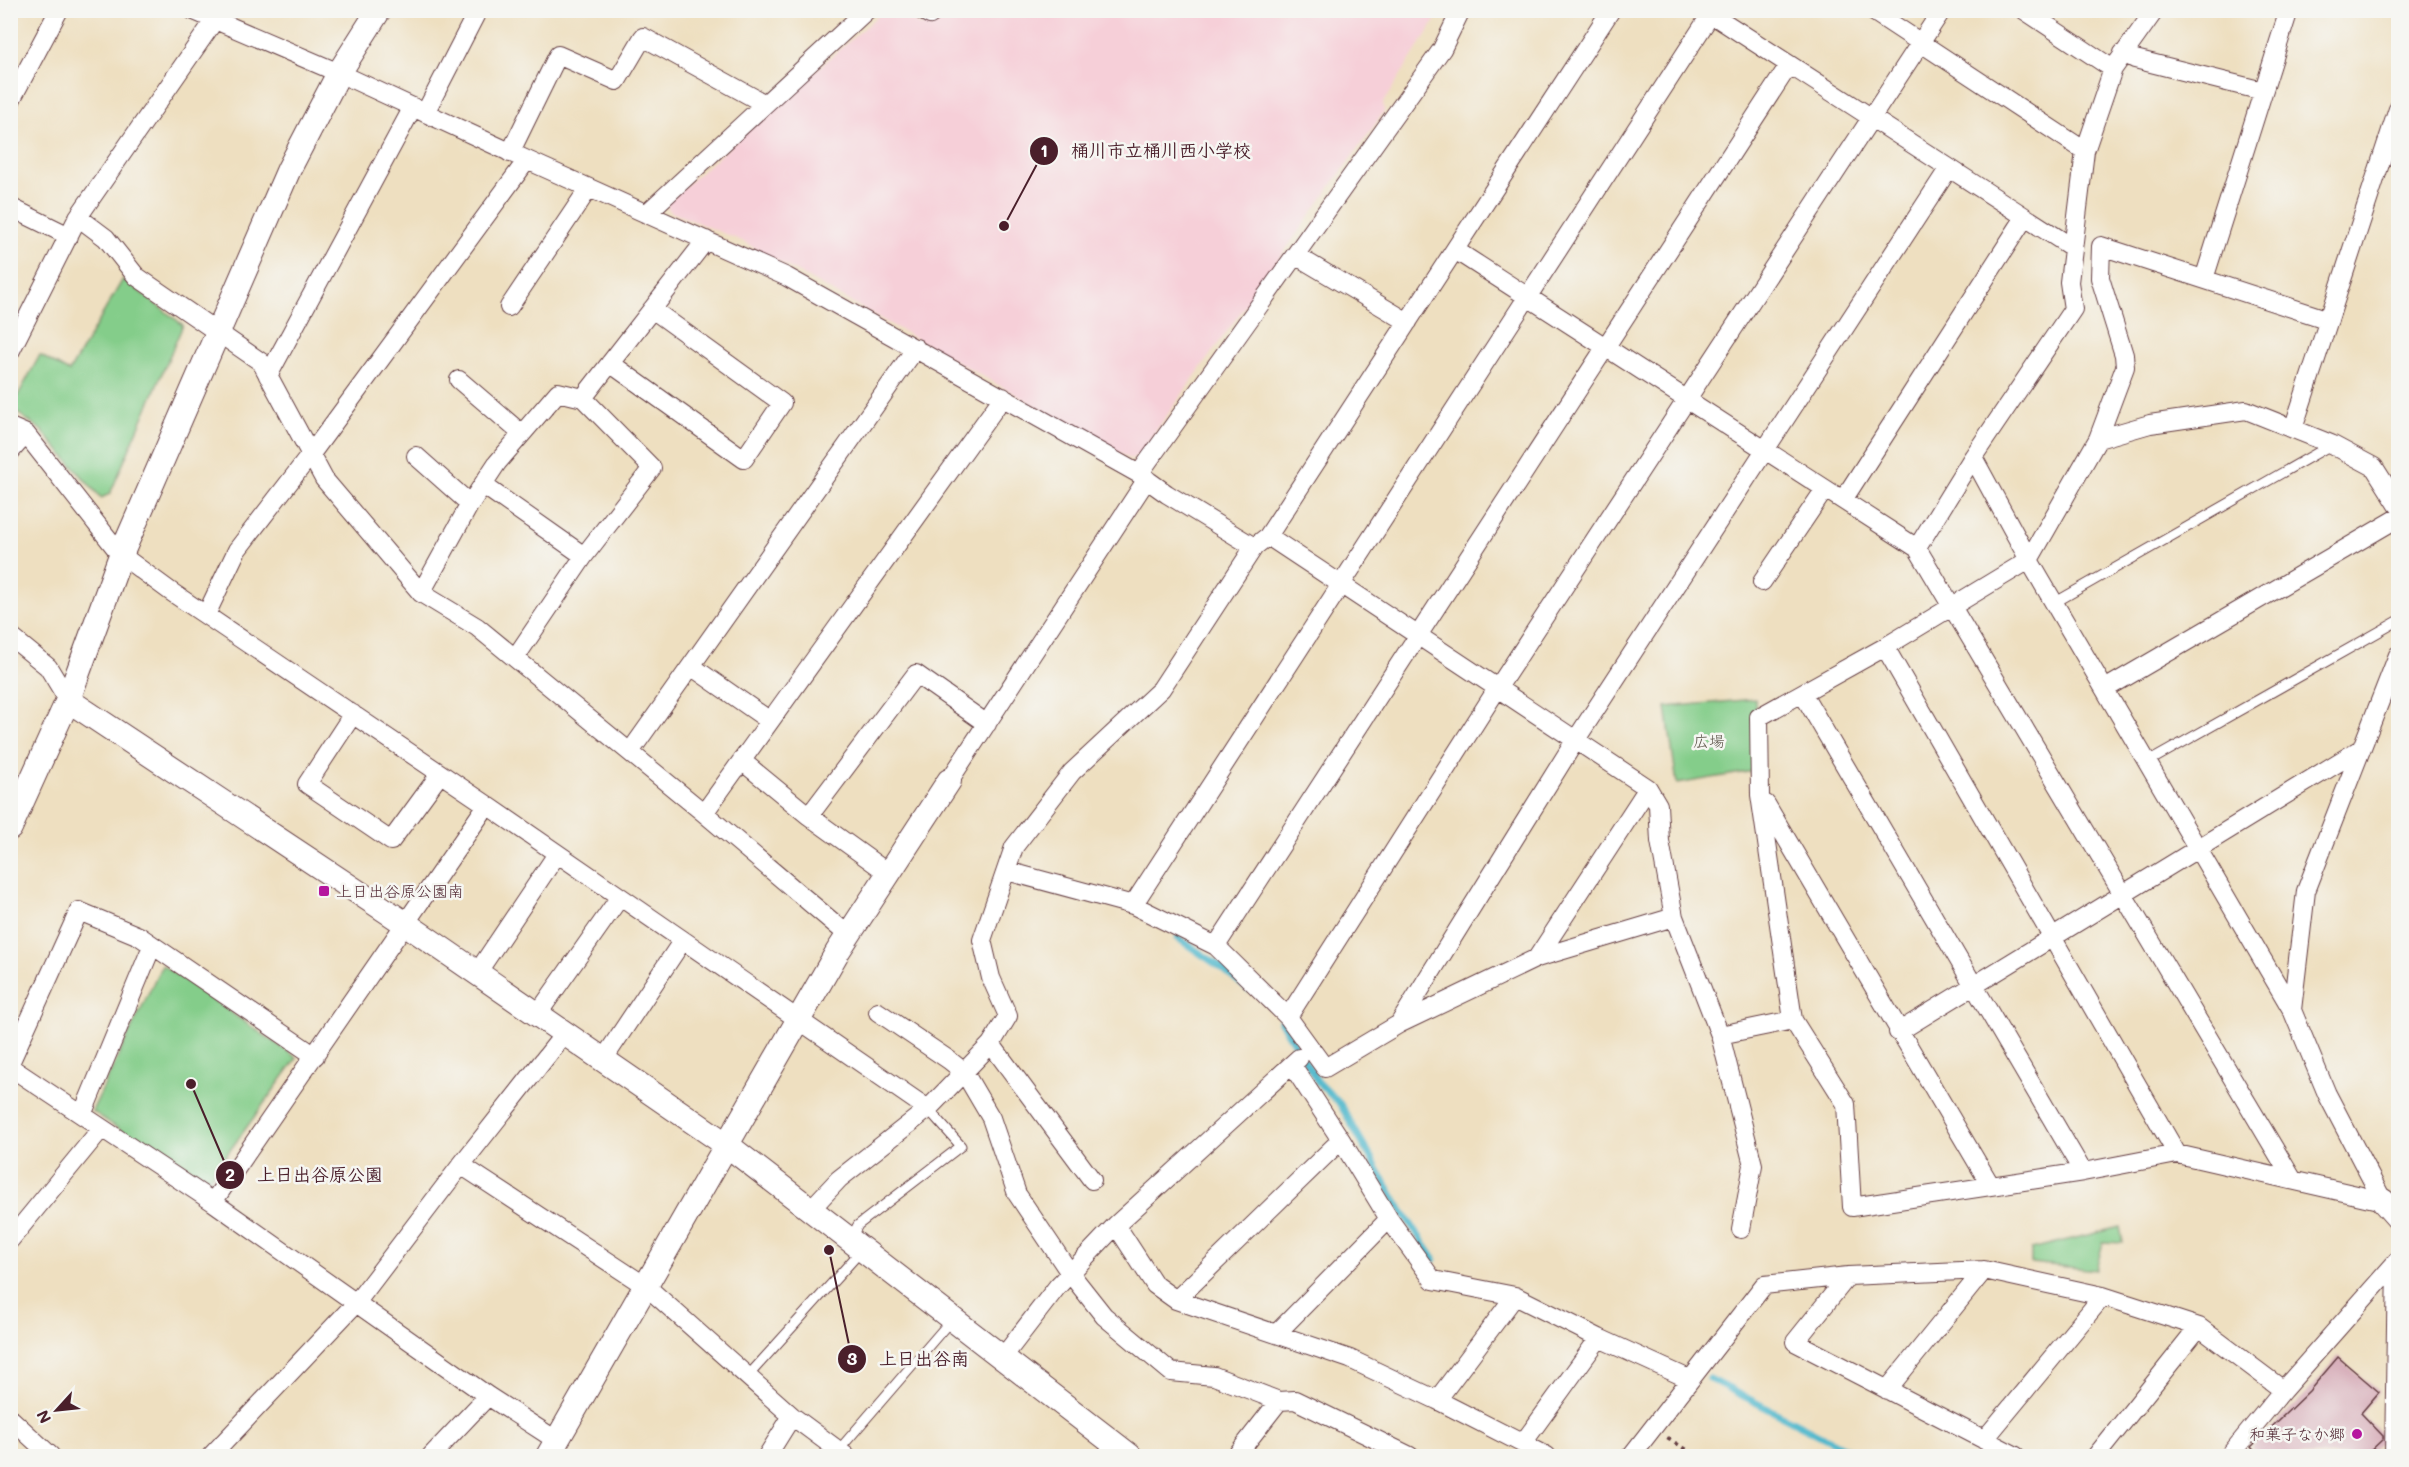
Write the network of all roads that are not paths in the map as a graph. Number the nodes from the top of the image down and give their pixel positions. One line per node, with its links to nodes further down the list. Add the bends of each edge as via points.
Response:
1 (59, 10): 23 (street)
2 (192, 10): 16 (street)
3 (379, 10): 21 (street)
4 (478, 10): 26 (street)
5 (867, 10): 24 (street)
6 (921, 10): 7 (street, via 930,15)
7 (936, 10)
8 (1461, 10): 40 (street, via 1442,49)
9 (1611, 10): 39 (street)
10 (1871, 10): 17 (street)
11 (1942, 10): 17 (street)
12 (2024, 10): 20 (street)
13 (2155, 10): 18 (street)
14 (2289, 10): 22 (street)
15 (1708, 12): 19 (street); 42 (street)
16 (214, 21): 21 (street); 34 (street)
17 (1921, 43): 27 (street); 28 (street)
18 (2123, 52): 20 (street); 22 (street)
19 (1789, 65): 27 (street); 49 (street)
20 (2114, 69): 28 (street)
21 (339, 73): 26 (street); 48 (street, via 289,170)
22 (2263, 91): 41 (street)
23 (10, 102)
24 (765, 104): 29 (street, via 643,37 617,81 558,55); 33 (street)
25 (2398, 109): 45 (street)
26 (419, 110): 29 (street); 53 (street)
27 (1871, 118): 30 (street); 57 (street)
28 (2085, 151): 38 (street)
29 (518, 156): 31 (street); 65 (street)
30 (1949, 168): 35 (street); 63 (street)
31 (589, 188): 33 (street); 43 (street)
32 (10, 207): 36 (street)
33 (646, 214): 37 (street)
34 (78, 217): 36 (street); 48 (street, via 106,238 136,276)
35 (2025, 217): 38 (street); 71 (street)
36 (69, 236): 46 (street)
37 (706, 240): 44 (street); 50 (street, via 787,277)
38 (2073, 248): 67 (street, via 2069,282 2073,309)
39 (1455, 250): 42 (street); 47 (street)
40 (1295, 255): 47 (street); 68 (street)
41 (2204, 279): 45 (street); 61 (street, via 2101,246 2100,278 2125,367)
42 (1528, 297): 49 (street); 81 (street)
43 (509, 307)
44 (652, 309): 52 (street); 52 (street, via 783,404 744,459)
45 (2329, 320): 58 (street)
46 (17, 321): 51 (street)
47 (1408, 322): 75 (street)
48 (218, 332): 53 (street, via 261,362); 77 (street)
49 (1606, 347): 57 (street); 87 (street)
50 (916, 348): 55 (street); 92 (street)
51 (10, 351)
52 (610, 363): 56 (street)
53 (268, 376): 65 (street)
54 (459, 380): 60 (street)
55 (1003, 397): 68 (street); 98 (street)
56 (583, 398): 60 (street, via 558,392); 78 (street, via 652,468)
57 (1687, 400): 63 (street); 93 (street)
58 (2293, 429): 61 (street, via 2246,410 2150,424); 62 (street)
59 (18, 430): 64 (street); 77 (street)
60 (522, 434): 69 (street)
61 (2098, 439): 79 (street)
62 (2331, 444): 73 (street, via 2374,467); 83 (lane)
63 (1765, 450): 70 (street); 100 (street)
64 (10, 452)
65 (311, 454): 82 (street, via 324,479); 85 (street, via 237,550)
66 (416, 456): 72 (street)
67 (1973, 457): 76 (street); 79 (street)
68 (1143, 476): 75 (street); 99 (street)
69 (483, 485): 72 (street); 78 (street)
70 (1825, 489): 71 (street); 80 (street)
71 (1843, 500): 76 (street)
72 (470, 504): 82 (street)
73 (2398, 505)
74 (2398, 518): 94 (street)
75 (1261, 542): 81 (street); 115 (street, via 1161,689 1072,772 1014,847)
76 (1917, 548): 84 (street)
77 (121, 555): 85 (street); 96 (street)
78 (584, 556): 91 (street)
79 (2029, 560): 83 (street); 84 (street)
80 (1762, 582)
81 (1341, 585): 87 (street); 119 (street)
82 (421, 593): 91 (street, via 477,627)
83 (2054, 603): 94 (street)
84 (1952, 607): 89 (street); 117 (street)
85 (206, 615): 97 (street)
86 (2398, 621): 104 (lane)
87 (1417, 636): 93 (street); 126 (street)
88 (11, 638): 96 (street, via 48,667)
89 (1885, 647): 95 (street); 123 (street)
90 (2398, 655): 101 (street)
91 (514, 658): 102 (street)
92 (691, 666): 98 (street); 102 (street)
93 (1497, 689): 100 (street); 133 (street)
94 (2105, 689): 104 (street)
95 (1803, 694): 108 (street, via 1760,717); 129 (street)
96 (68, 700): 112 (street); 121 (street)
97 (353, 714): 105 (street); 105 (street, via 307,784 391,841)
98 (770, 721): 103 (street)
99 (987, 724): 106 (street); 111 (street, via 916,674)
100 (1575, 741): 107 (street); 136 (street)
101 (2362, 748): 113 (street); 130 (street, via 2306,891)
102 (630, 752): 110 (street)
103 (742, 761): 110 (street); 111 (street)
104 (2148, 762): 113 (street)
105 (440, 774): 109 (street)
106 (949, 781): 116 (street)
107 (1648, 788): 120 (street, via 1658,805 1660,841); 127 (street)
108 (1760, 795): 135 (street); 137 (street)
109 (487, 805): 114 (street); 121 (street)
110 (705, 813): 122 (street)
111 (809, 816): 116 (street)
112 (10, 828)
113 (2198, 849): 117 (street); 130 (street)
114 (557, 854): 118 (street); 128 (street)
115 (1007, 870): 119 (street); 140 (street, via 982,940 991,978 1008,1017)
116 (888, 873): 122 (street)
117 (2124, 894): 123 (street); 156 (street)
118 (620, 897): 124 (street); 132 (street)
119 (1133, 905): 126 (street)
120 (1674, 917): 127 (street); 139 (street)
121 (406, 924): 128 (street); 142 (street)
122 (848, 935): 134 (street)
123 (2054, 937): 129 (street); 152 (street)
124 (683, 940): 134 (street); 143 (street)
125 (152, 946): 142 (street); 144 (street, via 139,936 79,911); 148 (street)
126 (1216, 946): 133 (street)
127 (1537, 958): 136 (street)
128 (477, 973): 132 (street)
129 (1974, 986): 137 (street); 154 (street)
130 (2292, 1010): 159 (street, via 2327,1094)
131 (878, 1012): 146 (street)
132 (537, 1015): 138 (street)
133 (1288, 1017): 141 (street)
134 (798, 1020): 147 (street); 151 (street)
135 (1792, 1020): 139 (street); 157 (street, via 1846,1104 1852,1207)
136 (1399, 1024): 141 (street, via 1325,1068)
137 (1898, 1032): 157 (street)
138 (565, 1033): 143 (street); 153 (street)
139 (1720, 1035): 163 (street, via 1753,1165)
140 (991, 1044): 146 (street); 155 (street)
141 (1309, 1048): 145 (street)
142 (315, 1056): 158 (street)
143 (603, 1060): 151 (street)
144 (10, 1065): 148 (street)
145 (1292, 1065): 150 (street); 162 (street)
146 (964, 1072): 147 (street); 168 (street, via 991,1118 1017,1194)
147 (928, 1109): 160 (street, via 839,1179); 165 (lane, via 961,1146 858,1225)
148 (81, 1115): 149 (street)
149 (101, 1129): 158 (street); 164 (street)
150 (1341, 1140): 161 (street); 173 (street)
151 (727, 1145): 160 (street); 170 (street)
152 (2177, 1154): 154 (street); 156 (street)
153 (460, 1165): 170 (street); 174 (street)
154 (2083, 1172): 157 (street)
155 (1092, 1180)
156 (2294, 1180): 159 (street)
157 (1991, 1186)
158 (213, 1202): 174 (street)
159 (2390, 1209)
160 (810, 1210): 165 (street)
161 (1389, 1219): 171 (street, via 1433,1280); 177 (street)
162 (1116, 1226): 168 (street); 173 (street, via 1155,1285)
163 (1741, 1229)
164 (10, 1240)
165 (856, 1245): 175 (street); 181 (lane)
166 (2398, 1261): 179 (street); 184 (street)
167 (1984, 1270): 169 (street); 172 (street); 183 (street)
168 (1070, 1273): 180 (street); 187 (street, via 1104,1316 1171,1372 1214,1376)
169 (1848, 1276): 182 (street, via 1764,1285); 183 (street, via 1795,1342)
170 (647, 1287): 181 (street); 192 (street)
171 (1515, 1296): 178 (street); 186 (street)
172 (2103, 1296): 176 (street); 190 (street)
173 (1176, 1300): 177 (street)
174 (356, 1303): 185 (street); 196 (street)
175 (952, 1319): 180 (street); 193 (lane)
176 (2199, 1327): 184 (street); 204 (street)
177 (1276, 1334): 186 (street, via 1350,1359)
178 (1599, 1338): 182 (street); 191 (street)
179 (2397, 1349): 206 (street)
180 (1004, 1357): 194 (street)
181 (748, 1376): 188 (street)
182 (1689, 1378): 202 (street)
183 (1887, 1390): 190 (street)
184 (2283, 1390): 205 (street)
185 (488, 1396): 192 (street); 197 (street)
186 (1437, 1400): 191 (street)
187 (1279, 1401): 199 (street); 200 (street, via 1294,1400)
188 (792, 1416): 193 (street); 198 (street)
189 (10, 1418): 195 (street)
190 (1984, 1440): 203 (street)
191 (1523, 1443): 201 (street)
192 (553, 1449)
193 (842, 1454)
194 (1121, 1454)
195 (51, 1456)
196 (211, 1456)
197 (430, 1456)
198 (766, 1456)
199 (1236, 1456)
200 (1410, 1456)
201 (1547, 1456)
202 (1631, 1456)
203 (2016, 1456)
204 (2096, 1456)
205 (2229, 1456)
206 (2394, 1456)

